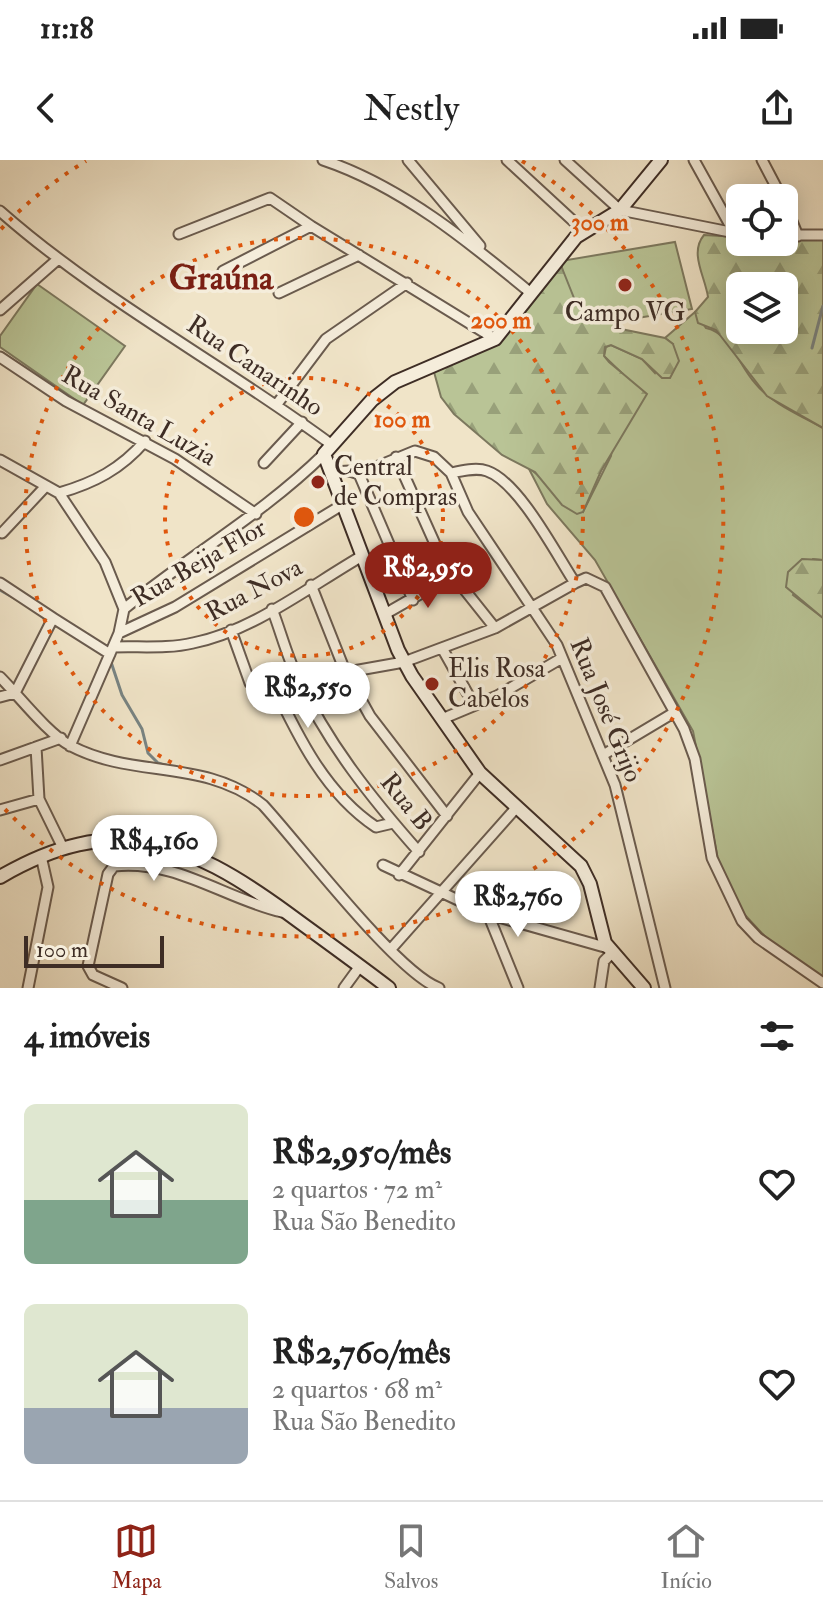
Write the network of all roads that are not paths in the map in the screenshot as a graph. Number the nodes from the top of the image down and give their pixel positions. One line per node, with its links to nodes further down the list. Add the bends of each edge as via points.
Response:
1 (323, 160): 8 (street)
2 (408, 160): 20 (street)
3 (507, 160): 14 (street)
4 (565, 160): 10 (street)
5 (661, 160): 10 (street)
6 (694, 160): 12 (street)
7 (762, 160): 9 (street)
8 (353, 165): 20 (street)
9 (775, 184)
10 (620, 210): 14 (street); 15 (street)
11 (0, 211): 21 (street, Rua Canarinho)
12 (726, 214)
13 (311, 226): 16 (street, via 270,198); 19 (street); 22 (street)
14 (584, 231): 25 (street)
15 (726, 232)
16 (179, 234)
17 (823, 235): 18 (street)
18 (798, 236)
19 (359, 255): 23 (street); 24 (street)
20 (489, 259): 25 (street)
21 (57, 260): 26 (street); 29 (street, Rua Canarinho)
22 (223, 271)
23 (407, 283): 27 (street); 29 (street, via 326,339)
24 (279, 293)
25 (532, 294): 27 (street)
26 (0, 310)
27 (495, 339): 32 (street, via 395,382)
28 (0, 357): 31 (street, Rua Santa Luzia, via 66,401)
29 (277, 404): 30 (street, Rua Canarinho)
30 (302, 422): 32 (street, Rua Canarinho); 35 (street)
31 (145, 441): 40 (street, via 100,479); 42 (street, Rua Santa Luzia)
32 (328, 450): 36 (street); 42 (street)
33 (396, 457): 37 (street, via 425,453); 38 (street); 45 (street, via 435,549)
34 (0, 460): 39 (street)
35 (264, 463)
36 (331, 472): 38 (street); 41 (street)
37 (451, 473): 47 (street, via 480,469 497,476 514,492); 50 (street, Rua José Grijo, via 468,512)
38 (359, 474): 49 (street)
39 (46, 486): 40 (street); 43 (street)
40 (59, 493): 51 (street, via 105,562)
41 (342, 505): 44 (street); 57 (street, Rua Beija Flor, via 175,607)
42 (256, 514): 51 (street)
43 (2, 533)
44 (362, 556): 48 (street, Rua Nova); 53 (street)
45 (453, 575): 49 (street); 55 (street)
46 (0, 583): 54 (street)
47 (575, 583): 50 (street); 69 (street, via 586,578 605,587)
48 (311, 585): 52 (street, Rua Nova); 62 (street)
49 (413, 600): 53 (street)
50 (534, 608): 55 (street); 60 (street, Rua José Grijo)
51 (124, 609): 57 (street)
52 (272, 609): 56 (street, Rua Nova); 64 (street, Rua B)
53 (385, 614): 61 (street)
54 (53, 618): 59 (street); 66 (street)
55 (495, 628): 58 (street)
56 (231, 630): 59 (street, Rua Nova, via 191,644); 65 (street, via 250,683 258,688)
57 (119, 633): 59 (street)
58 (442, 648): 61 (street); 68 (street)
59 (112, 650): 72 (street)
60 (562, 658): 68 (street); 74 (street, Rua José Grijo)
61 (404, 662): 62 (street); 70 (street)
62 (345, 671): 64 (street); 80 (street, via 381,733)
63 (0, 677): 66 (street)
64 (298, 679): 65 (street); 81 (street, Rua B, via 335,744)
65 (273, 684): 81 (street, via 325,779 348,806 376,827)
66 (15, 693): 67 (street); 71 (street)
67 (0, 697)
68 (474, 705): 70 (street)
69 (675, 712): 74 (street); 94 (street, via 690,743 712,858 732,905 758,938)
70 (442, 719): 76 (street)
71 (61, 738): 72 (street); 73 (street)
72 (70, 746): 91 (street, via 244,789)
73 (36, 747): 75 (street); 77 (street)
74 (603, 755): 103 (street, Rua José Grijo, via 623,812)
75 (0, 760)
76 (480, 773): 78 (street); 80 (street)
77 (39, 799): 79 (street); 82 (street)
78 (516, 808): 88 (street); 92 (street, via 581,866)
79 (0, 810)
80 (447, 816): 83 (street)
81 (393, 823): 83 (street, Rua B)
82 (63, 848): 84 (street); 89 (street, via 127,840 184,851 235,876)
83 (419, 852): 86 (street)
84 (41, 856): 87 (street); 95 (street, via 48,887)
85 (383, 865): 86 (street)
86 (399, 875): 88 (street)
87 (0, 877)
88 (442, 893): 90 (street); 91 (street)
89 (288, 914): 93 (street); 96 (street, via 256,907 168,869 114,866 88,966 93,975)
90 (488, 914): 92 (street); 100 (street)
91 (391, 949): 99 (street)
92 (610, 950): 101 (street); 102 (street)
93 (360, 966): 97 (street); 98 (street)
94 (822, 985)
95 (28, 988)
96 (122, 988)
97 (344, 988)
98 (389, 988)
99 (438, 988)
100 (518, 988)
101 (600, 988)
102 (644, 988)
103 (665, 988)

